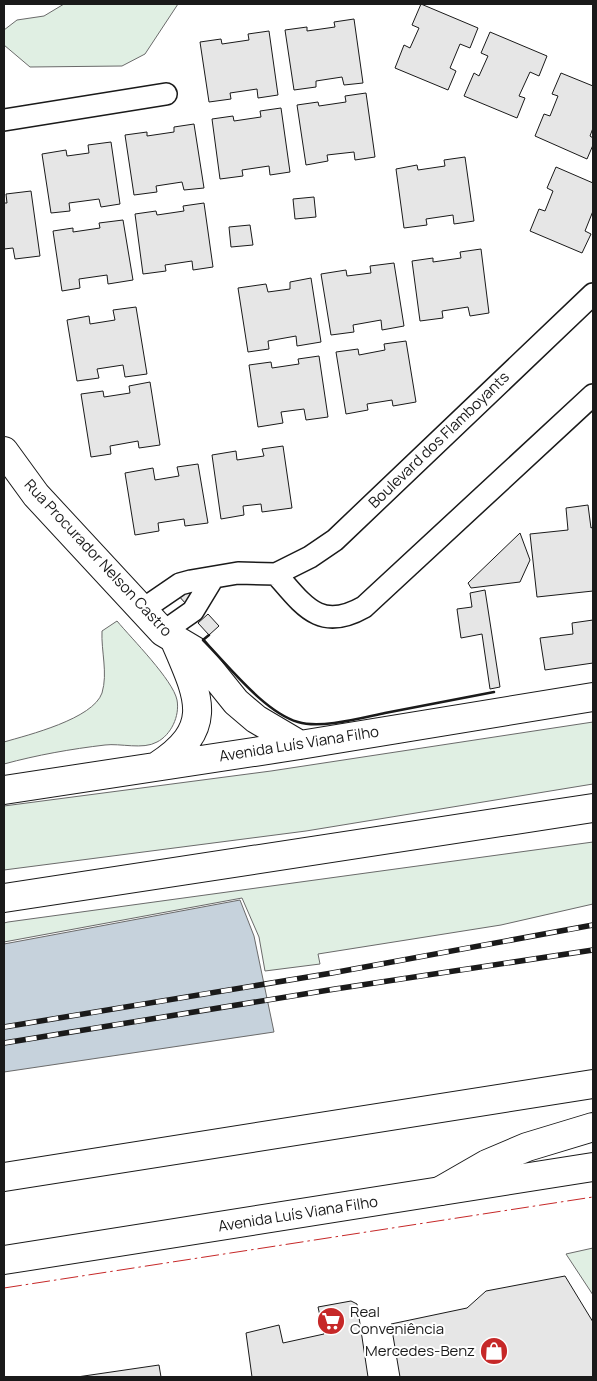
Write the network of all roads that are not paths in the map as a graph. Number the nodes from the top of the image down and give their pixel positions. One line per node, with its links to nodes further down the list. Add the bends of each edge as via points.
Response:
1 (166, 94): 2 (street)
2 (4, 120)
3 (593, 294): 6 (street, Boulevard dos Flamboyants, via 335,540 310,558)
4 (593, 395): 6 (street, via 364,607 336,618 319,615 303,604)
5 (4, 451): 8 (main road, Rua Procurador Nelson Castro, via 36,495)
6 (276, 574): 7 (street, Boulevard dos Flamboyants, via 238,573)
7 (213, 578): 8 (street, Boulevard dos Flamboyants, via 180,584); 9 (street, via 203,598)
8 (142, 610): 9 (main road, Rua Procurador Nelson Castro)
9 (169, 637): 11 (main road, Rua Procurador Nelson Castro, via 196,651 236,702 256,719); 12 (main road, Rua Procurador Nelson Castro, via 194,685 196,720 192,736)
10 (593, 697): 11 (main road, Avenida Luís Viana Filho)
11 (300, 745): 12 (main road, Avenida Luís Viana Filho)
12 (157, 766): 13 (main road, Avenida Luís Viana Filho)
13 (4, 790)
14 (593, 808): 15 (main road)
15 (4, 898)
16 (593, 1084): 19 (main road)
17 (593, 1126): 20 (main road, via 527,1147 487,1164)
18 (593, 1167): 20 (main road, Avenida Luís Viana Filho)
19 (4, 1177)
20 (440, 1191): 21 (main road, Avenida Luís Viana Filho)
21 (4, 1260)

